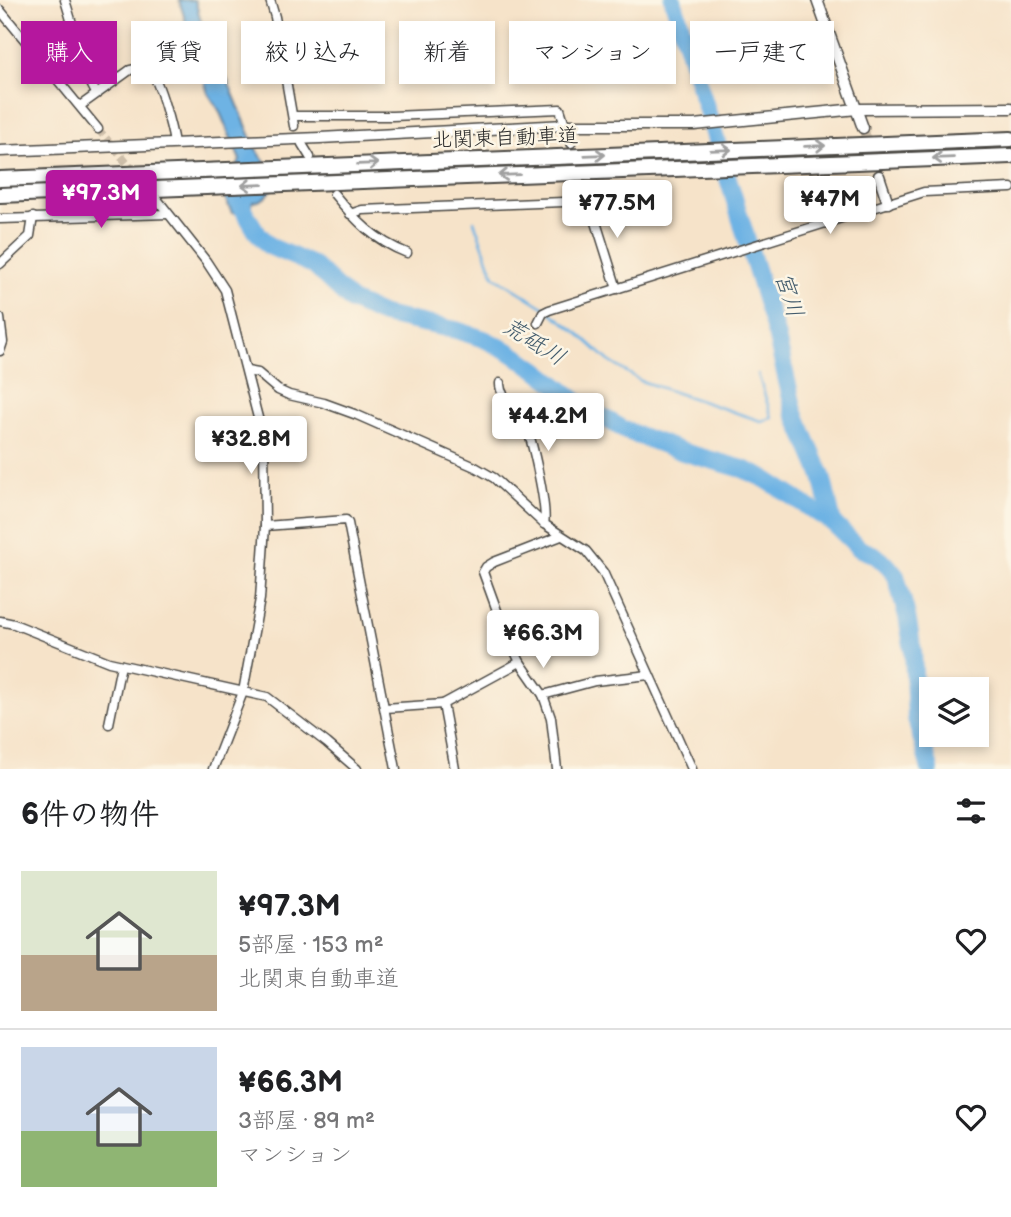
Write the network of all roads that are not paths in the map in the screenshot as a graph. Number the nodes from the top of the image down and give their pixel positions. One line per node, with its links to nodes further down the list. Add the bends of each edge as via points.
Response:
1 (65, 0): 5 (street)
2 (270, 0): 9 (street)
3 (817, 0): 8 (street)
4 (0, 10): 6 (street)
5 (96, 93): 6 (street); 15 (street, via 130,70 148,71 156,80)
6 (80, 106): 13 (street)
7 (1011, 108): 8 (street)
8 (857, 110): 10 (street, via 725,124); 12 (street)
9 (293, 116): 10 (street, via 559,109); 11 (street)
10 (565, 125): 15 (street); 16 (street)
11 (294, 126)
12 (863, 128)
13 (98, 129)
14 (1011, 139): 20 (highway, 北関東自動車道, one-way to 14)
15 (179, 143): 18 (street)
16 (571, 143)
17 (302, 144): 20 (street)
18 (0, 151)
19 (1011, 156): 26 (highway, 北関東自動車道, one-way to 26)
20 (305, 162): 22 (highway, 北関東自動車道)
21 (879, 176): 29 (street)
22 (0, 179)
23 (585, 187): 28 (street)
24 (1011, 188): 29 (street, via 931,191)
25 (334, 194): 31 (street)
26 (0, 195)
27 (157, 199): 30 (street)
28 (589, 201): 31 (street); 36 (street)
29 (888, 203): 36 (street)
30 (167, 214): 32 (street); 40 (street, via 221,281)
31 (350, 214): 34 (street, via 379,240)
32 (33, 217): 33 (street); 35 (street, via 30,236)
33 (0, 219)
34 (407, 253)
35 (0, 264)
36 (617, 289): 38 (street, via 549,310)
37 (0, 318): 39 (street, via 4,342)
38 (538, 323)
39 (0, 351)
40 (247, 371): 42 (street, via 258,373 289,395 357,415 475,467 494,478); 43 (street, via 264,441)
41 (500, 383): 42 (street, via 530,436)
42 (544, 524): 44 (street)
43 (265, 526): 49 (street, via 260,599); 52 (street, via 348,523)
44 (561, 536): 46 (street, via 494,562 483,572); 48 (street, via 597,562)
45 (0, 621): 47 (street)
46 (520, 662): 50 (street); 51 (street)
47 (121, 665): 49 (street); 53 (street)
48 (649, 675): 50 (street, via 595,681); 59 (street)
49 (243, 692): 54 (street); 55 (street, via 273,701)
50 (543, 695): 58 (street, via 551,718)
51 (443, 704): 52 (street); 57 (street)
52 (385, 708): 56 (street)
53 (109, 724)
54 (213, 769)
55 (357, 769)
56 (396, 769)
57 (456, 769)
58 (557, 769)
59 (692, 769)

